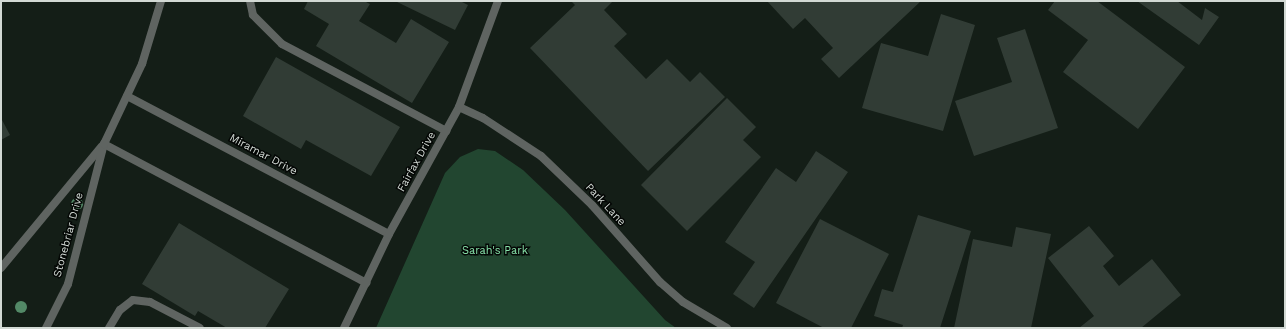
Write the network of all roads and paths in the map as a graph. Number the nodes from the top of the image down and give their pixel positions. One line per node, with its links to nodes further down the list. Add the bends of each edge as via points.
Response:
1 (161, 1): 4 (street, Stonebriar Drive, via 142,64)
2 (250, 1): 6 (street, via 253,15 282,44)
3 (498, 1): 5 (street, Fairfax Drive)
4 (127, 96): 7 (street, Stonebriar Drive); 8 (street, Miramar Drive)
5 (459, 107): 6 (street, Fairfax Drive); 15 (street, Park Lane, via 483,118 541,156 592,205 660,282 683,302)
6 (446, 131): 8 (street, Fairfax Drive)
7 (104, 144): 9 (street, Stonebriar Drive); 10 (street); 11 (street, Stonebriar Drive, via 68,284)
8 (389, 234): 10 (street, Fairfax Drive)
9 (1, 268)
10 (366, 283): 14 (street, Fairfax Drive)
11 (46, 328)
12 (109, 328): 13 (street, via 120,310 133,300 150,302)
13 (200, 328)
14 (344, 328)
15 (727, 328)

